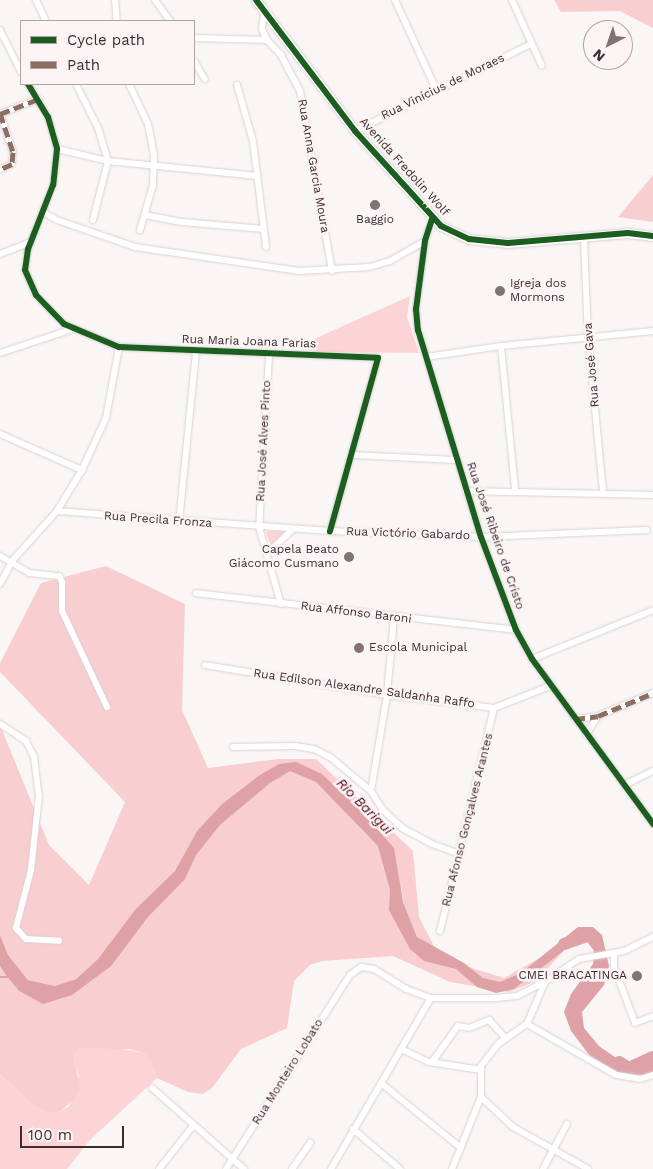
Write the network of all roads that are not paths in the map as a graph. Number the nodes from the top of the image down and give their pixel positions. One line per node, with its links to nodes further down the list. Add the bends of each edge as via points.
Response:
1 (36, 0): 8 (street)
2 (115, 0): 9 (street)
3 (155, 0): 10 (street)
4 (256, 0): 7 (main road, Avenida Fredolin Wolf)
5 (395, 0): 23 (street)
6 (512, 0): 14 (street)
7 (264, 13): 13 (street, via 262,29); 26 (main road, Avenida Fredolin Wolf)
8 (46, 20)
9 (117, 20)
10 (169, 20)
11 (0, 30): 17 (street)
12 (195, 38): 13 (street)
13 (267, 40): 44 (street, Rua Anna Garcia Moura, via 281,55 300,91)
14 (532, 44): 16 (street); 23 (street, Rua Vinícius de Moraes)
15 (195, 63): 18 (street)
16 (542, 66)
17 (20, 70)
18 (205, 80)
19 (29, 85): 24 (street)
20 (76, 85): 28 (street, via 98,128)
21 (129, 85): 29 (street, via 148,124)
22 (237, 85): 31 (street, via 253,142)
23 (436, 89): 26 (street, Rua Vinícius de Moraes)
24 (38, 99): 25 (street); 27 (street, via 48,117)
25 (0, 114): 30 (street, via 13,152 12,164)
26 (355, 131): 34 (main road, Avenida Fredolin Wolf)
27 (57, 149): 28 (street); 32 (street, via 53,185)
28 (108, 161): 29 (street); 35 (street)
29 (155, 166): 31 (street); 33 (street)
30 (0, 169)
31 (257, 176): 36 (street)
32 (43, 212): 41 (street); 44 (street, via 57,220 136,247 299,271)
33 (145, 215): 36 (street); 37 (street)
34 (432, 219): 39 (main road, Avenida Fredolin Wolf, via 469,239 508,243); 40 (street, Rua José Ribeiro de Cristo)
35 (93, 220)
36 (264, 229): 42 (street)
37 (140, 230)
38 (653, 236): 39 (main road, Avenida Fredolin Wolf, via 628,233)
39 (584, 238): 47 (street, Rua José Gava)
40 (424, 241): 44 (street, via 390,261 370,267); 53 (street, Rua José Ribeiro de Cristo, via 416,309)
41 (31, 242): 43 (street); 45 (street, via 25,270 28,282 36,295)
42 (266, 247)
43 (0, 254)
44 (332, 271)
45 (73, 329): 49 (street, Rua Maria Joana Farias); 51 (street)
46 (653, 331): 47 (street)
47 (588, 336): 48 (street); 60 (street, Rua José Gava)
48 (501, 346): 53 (street); 59 (street)
49 (119, 347): 50 (street, Rua Maria Joana Farias); 57 (street, via 106,418)
50 (196, 352): 52 (street, Rua Maria Joana Farias); 63 (street)
51 (0, 354)
52 (269, 356): 55 (street, Rua Maria Joana Farias, via 378,358); 64 (street, Rua José Alves Pinto)
53 (426, 357): 56 (street, Rua José Ribeiro de Cristo)
54 (0, 434): 57 (street)
55 (350, 455): 56 (street); 67 (street)
56 (456, 460): 58 (street, Rua José Ribeiro de Cristo)
57 (82, 470): 62 (street)
58 (466, 490): 59 (street); 68 (street, Rua José Ribeiro de Cristo)
59 (515, 490): 60 (street)
60 (604, 493): 61 (street)
61 (653, 495)
62 (57, 512): 63 (street, Rua Precila Fronza); 71 (street)
63 (179, 522): 64 (street, Rua Precila Fronza)
64 (259, 527): 65 (street, Rua Victório Gabardo); 69 (street, Rua José Alves Pinto)
65 (293, 529): 67 (street, Rua Victório Gabardo); 69 (street)
66 (647, 530): 68 (street, Rua Victório Gabardo)
67 (330, 531): 68 (street, Rua Victório Gabardo)
68 (481, 537): 77 (street, Rua José Ribeiro de Cristo)
69 (267, 554): 74 (street, Rua José Alves Pinto)
70 (0, 556): 71 (street)
71 (12, 561): 72 (street); 83 (street, via 29,573 59,576 62,611)
72 (0, 584)
73 (196, 593): 74 (street, Rua Affonso Baroni)
74 (281, 604): 76 (street, Rua Affonso Baroni)
75 (653, 610): 78 (street)
76 (394, 617): 77 (street, Rua Affonso Baroni); 82 (street)
77 (516, 630): 78 (street, Rua José Ribeiro de Cristo)
78 (532, 659): 80 (street, Rua José Ribeiro de Cristo)
79 (205, 665): 82 (street, Rua Edilson Alexandre Saldanha Raffo)
80 (550, 686): 84 (street, Rua Edilson Alexandre Saldanha Raffo); 86 (street, Rua José Ribeiro de Cristo)
81 (653, 693): 85 (street)
82 (387, 695): 84 (street, Rua Edilson Alexandre Saldanha Raffo); 92 (street)
83 (108, 707)
84 (494, 708): 94 (street, Rua Afonso Gonçalves Arantes)
85 (598, 716): 86 (street); 88 (street)
86 (575, 719): 88 (street, Rua José Ribeiro de Cristo)
87 (0, 724): 97 (street, via 26,741 34,757 38,795 31,870 16,928 26,939)
88 (586, 735): 91 (street, Rua José Ribeiro de Cristo)
89 (233, 747): 92 (street, via 314,748)
90 (653, 771): 91 (street)
91 (624, 785): 93 (street, Rua José Ribeiro de Cristo)
92 (371, 791): 94 (street, via 383,810 402,828)
93 (653, 823)
94 (460, 854): 95 (street, Rua Afonso Gonçalves Arantes)
95 (440, 931)
96 (653, 937): 98 (street)
97 (59, 941)
98 (612, 954): 99 (street, via 578,960); 101 (street, via 635,1023)
99 (545, 982): 100 (street, via 518,996); 102 (street)
100 (431, 998): 104 (street); 117 (street, Rua Monteiro Lobato, via 406,989 374,969 361,967 350,975)
101 (653, 1016)
102 (526, 1024): 103 (street); 107 (street, via 616,1075 640,1079)
103 (506, 1039): 105 (street, via 490,1020 469,1028 458,1026); 106 (street, via 490,1054)
104 (401, 1049): 105 (street); 108 (street)
105 (432, 1062): 106 (street)
106 (481, 1070): 110 (street)
107 (653, 1075)
108 (381, 1083): 113 (street); 115 (street)
109 (152, 1088): 112 (street)
110 (481, 1098): 115 (street); 116 (street, via 513,1127)
111 (567, 1124): 116 (street)
112 (193, 1126): 117 (street); 119 (street)
113 (354, 1129): 123 (street); 124 (street)
114 (310, 1144): 122 (street)
115 (461, 1148): 118 (street)
116 (554, 1151): 125 (street); 126 (street)
117 (233, 1160): 120 (street, Rua Monteiro Lobato); 121 (street)
118 (451, 1168)
119 (159, 1169)
120 (226, 1169)
121 (244, 1169)
122 (292, 1169)
123 (331, 1169)
124 (400, 1169)
125 (543, 1169)
126 (588, 1169)

